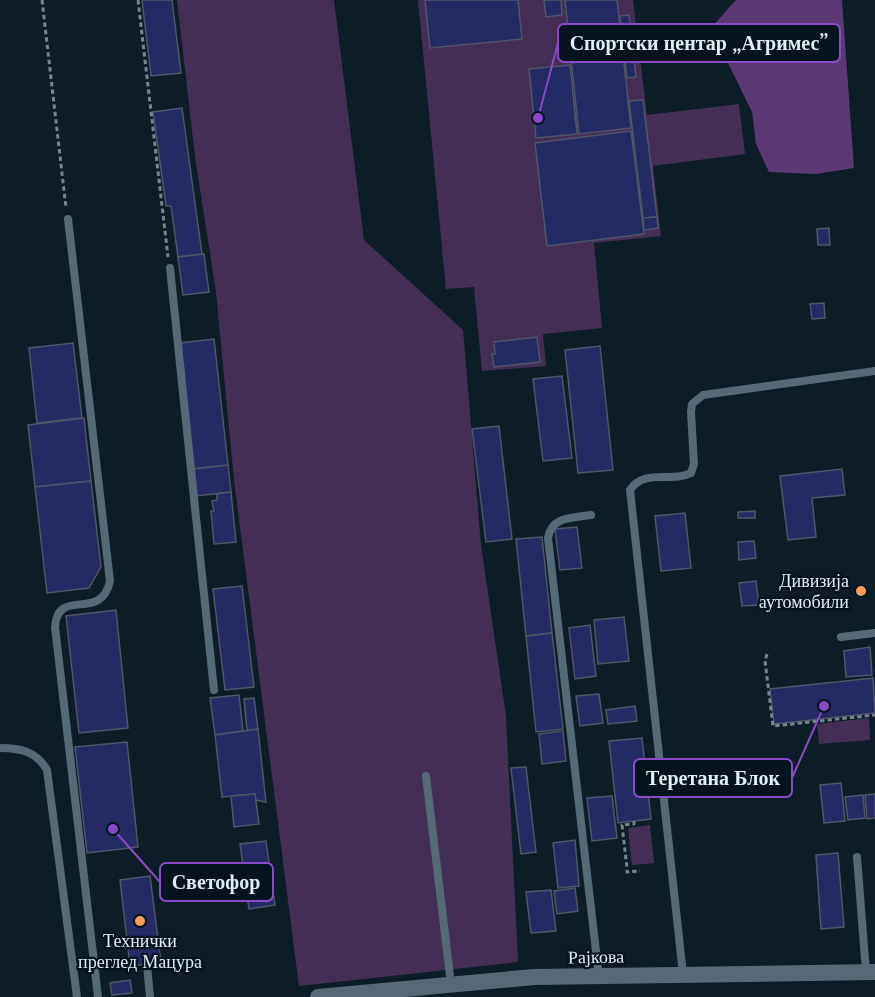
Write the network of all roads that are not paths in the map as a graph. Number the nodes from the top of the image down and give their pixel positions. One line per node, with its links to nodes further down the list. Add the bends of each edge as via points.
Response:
1 (68, 219): 17 (lane, via 110,581 94,603 59,610 55,627)
2 (170, 268): 7 (lane)
3 (875, 371): 13 (lane, via 702,395 692,404 691,473 645,478 630,490)
4 (591, 515): 14 (lane, via 555,523 548,538)
5 (875, 633): 6 (lane)
6 (841, 638)
7 (214, 690)
8 (0, 748): 16 (lane, via 32,753 47,770)
9 (426, 776): 15 (lane)
10 (857, 857): 12 (lane)
11 (147, 964): 18 (lane)
12 (871, 972): 13 (street, Рајкова)
13 (683, 974): 14 (street, Рајкова)
14 (598, 976): 15 (street, Рајкова)
15 (452, 984): 19 (street, Рајкова)
16 (77, 997)
17 (98, 997)
18 (150, 997)
19 (318, 997)

